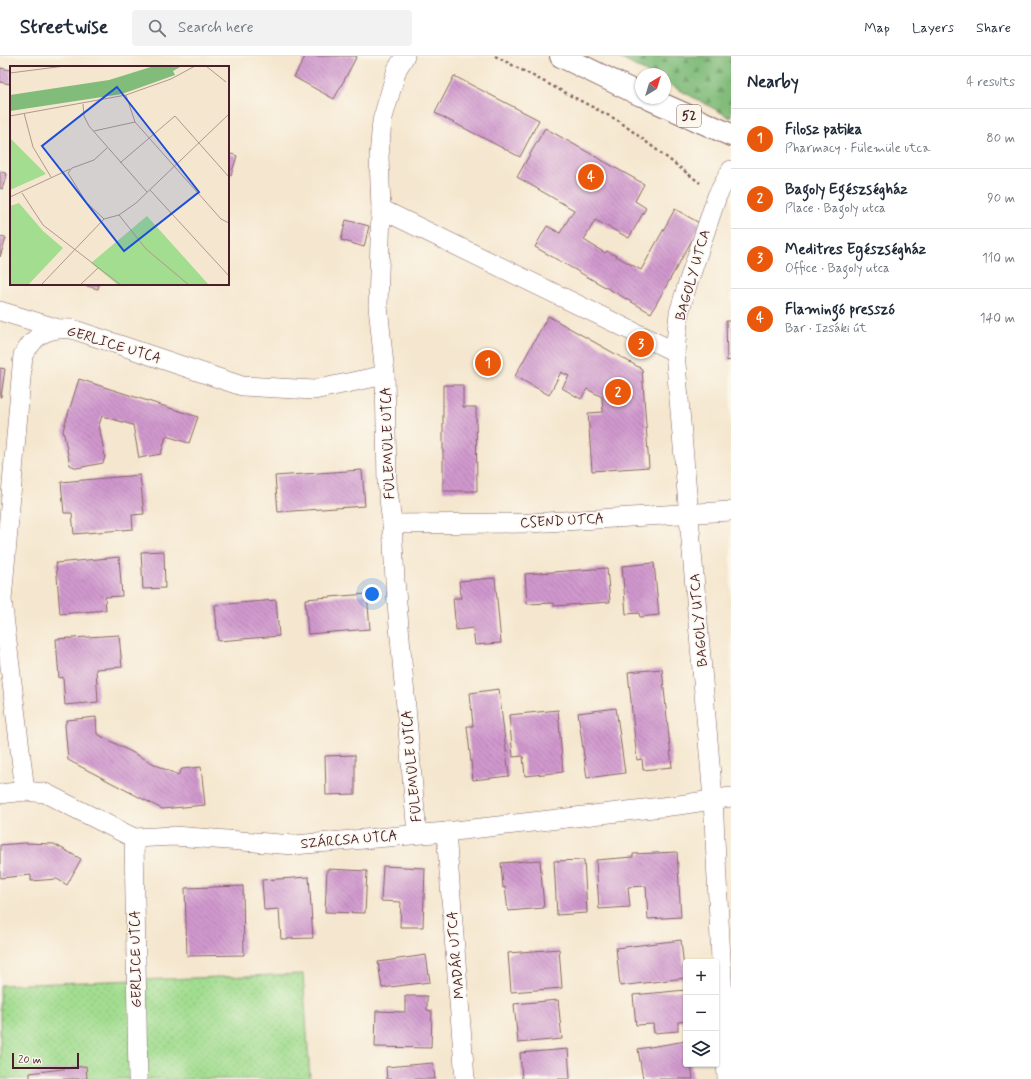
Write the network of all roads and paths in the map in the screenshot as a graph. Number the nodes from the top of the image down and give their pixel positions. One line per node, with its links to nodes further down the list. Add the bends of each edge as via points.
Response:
1 (405, 56): 9 (street, FÜLEMÜLE UTCA, via 397,69 382,121 379,157)
2 (495, 56): 8 (path, via 619,121)
3 (561, 56): 4 (main road)
4 (635, 92)
5 (661, 104): 6 (main road, 52)
6 (731, 135)
7 (731, 170): 8 (street, BAGOLY UTCA)
8 (717, 196): 12 (street, BAGOLY UTCA, via 681,306)
9 (380, 208): 12 (street); 13 (street, FÜLEMÜLE UTCA, via 378,306)
10 (0, 311): 11 (street)
11 (56, 328): 13 (street, GERLICE UTCA, via 72,329 242,386 314,390); 17 (street, GERLICE UTCA, via 30,343 23,356 2,600)
12 (675, 352): 15 (street, BAGOLY UTCA)
13 (385, 375): 16 (street, FÜLEMÜLE UTCA, via 387,482)
14 (731, 511): 15 (street, CSEND UTCA)
15 (690, 514): 16 (street, CSEND UTCA, via 530,523); 19 (street, BAGOLY UTCA)
16 (392, 524): 21 (street, FÜLEMÜLE UTCA)
17 (25, 791): 18 (street, SZÁRCSA UTCA); 22 (street, SZÁRCSA UTCA, via 45,793)
18 (0, 794)
19 (722, 798): 20 (street, SZÁRCSA UTCA); 25 (street, BAGOLY UTCA)
20 (446, 832): 21 (street, SZÁRCSA UTCA); 24 (street, MADÁR UTCA)
21 (418, 834): 22 (street, SZÁRCSA UTCA, via 294,845 174,836)
22 (134, 838): 23 (street, GERLICE UTCA)
23 (138, 1079)
24 (465, 1079)
25 (726, 1079)

